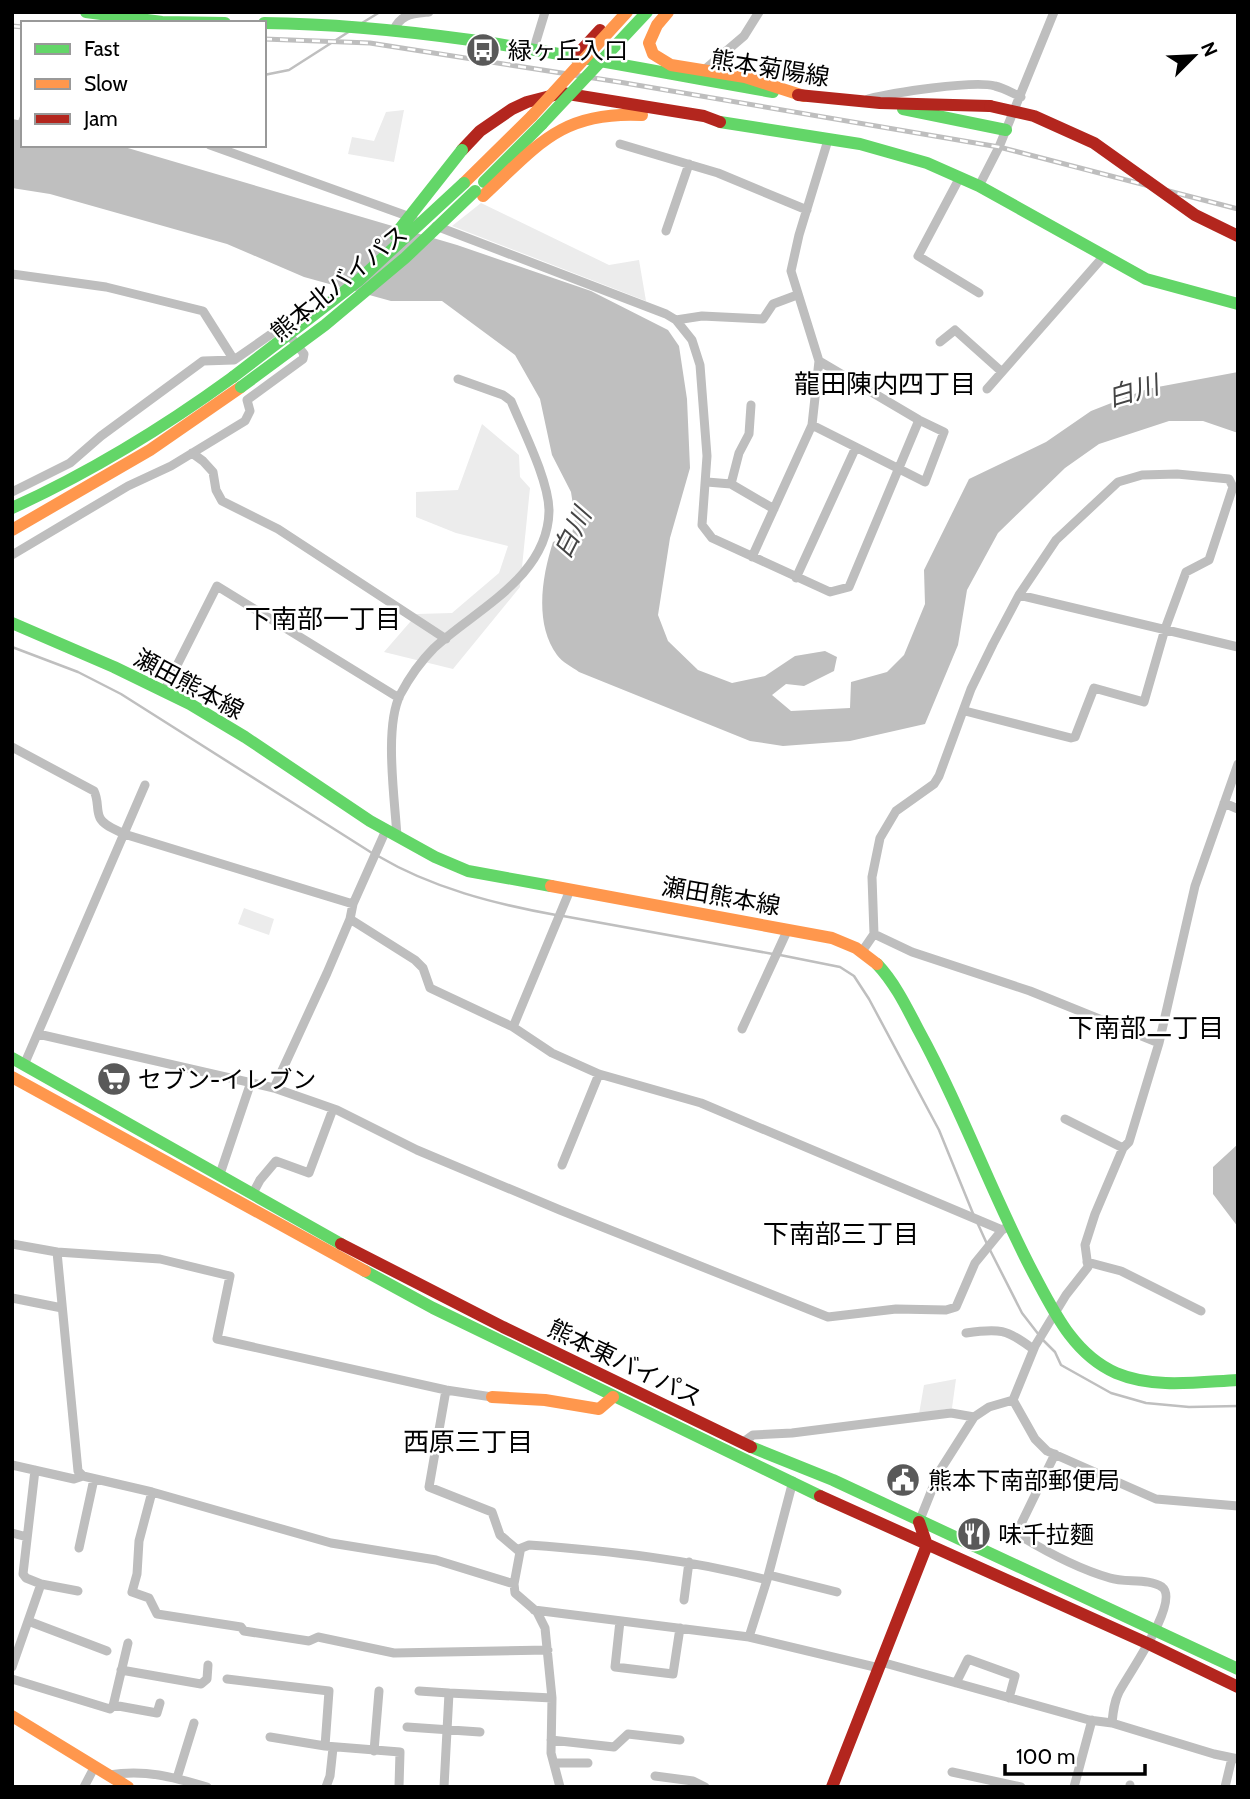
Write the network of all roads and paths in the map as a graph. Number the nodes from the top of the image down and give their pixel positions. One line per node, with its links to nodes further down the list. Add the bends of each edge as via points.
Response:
1 (86, 12): 10 (main road)
2 (429, 12): 13 (street, via 405,15)
3 (545, 12): 14 (street)
4 (616, 12): 15 (main road)
5 (627, 12): 20 (main road, 熊本北バイパス, bridge)
6 (647, 12): 20 (main road, 熊本北バイパス, bridge)
7 (668, 12): 16 (main road, via 649,43 653,54)
8 (759, 12): 16 (street, via 744,36)
9 (1054, 12): 17 (street)
10 (120, 20): 11 (main road)
11 (141, 21)
12 (266, 23): 13 (main road, 熊本菊陽線)
13 (393, 31): 14 (main road, 熊本菊陽線)
14 (534, 48): 15 (main road, 熊本菊陽線)
15 (575, 57): 16 (main road, 熊本菊陽線)
16 (700, 74): 18 (main road, 熊本菊陽線, via 745,77 804,96)
17 (1021, 97): 18 (street, via 993,85 886,94); 22 (street)
18 (860, 101): 19 (main road, 熊本菊陽線)
19 (880, 103): 22 (main road); 32 (main road, 熊本菊陽線, bridge, via 990,106 1034,116 1094,143 1195,215)
20 (537, 120): 29 (main road, 熊本北バイパス)
21 (720, 122): 23 (main road); 29 (main road, via 627,114 590,116 551,134); 35 (main road, bridge, via 562,93 512,109 462,150)
22 (1006, 130): 28 (street)
23 (828, 140): 27 (main road, via 860,144); 30 (street)
24 (620, 144): 26 (street)
25 (216, 147): 39 (street, via 488,245)
26 (689, 164): 30 (street); 31 (street)
27 (960, 177): 28 (main road); 36 (street, via 918,256)
28 (979, 186): 33 (main road)
29 (474, 190): 35 (main road, 熊本北バイパス, bridge); 45 (main road, 熊本北バイパス, bridge, via 405,258 325,325)
30 (807, 210): 37 (street, via 791,271)
31 (666, 231)
32 (1238, 236)
33 (1103, 257): 38 (main road, via 1146,279); 43 (street)
34 (12, 274): 41 (street, via 106,287 203,312)
35 (358, 281): 45 (main road, 熊本北バイパス, bridge)
36 (979, 293)
37 (797, 295): 39 (street, via 773,304 763,319 702,316); 42 (street)
38 (1238, 304)
39 (676, 320): 53 (street, via 692,340 700,365)
40 (940, 342): 43 (street, via 955,330)
41 (234, 360): 51 (street, via 277,330 286,331 304,354 247,400 250,411 245,421); 55 (street, via 203,361 70,463)
42 (819, 361): 48 (street); 49 (street)
43 (1002, 372): 46 (street)
44 (458, 379): 65 (street, via 512,401 549,510 537,553 514,583)
45 (237, 382): 56 (main road, 熊本北バイパス, via 88,471); 58 (main road, 熊本北バイパス, via 150,450)
46 (987, 389)
47 (751, 405): 54 (street, via 749,434)
48 (919, 420): 52 (street); 52 (street, via 944,432 925,482)
49 (812, 425): 50 (street); 57 (street)
50 (856, 447): 52 (street); 61 (street)
51 (192, 453): 59 (street); 65 (street, via 213,472 222,501 278,529)
52 (899, 468): 61 (street, via 849,587 830,592)
53 (707, 482): 54 (street); 60 (street, via 702,526 712,538)
54 (732, 484): 57 (street)
55 (12, 492)
56 (12, 508)
57 (774, 509): 60 (street)
58 (12, 530)
59 (12, 555)
60 (752, 557): 61 (street)
61 (796, 578)
62 (1019, 595): 64 (street); 64 (street, via 1056,540 1118,482 1142,475 1229,478 1233,487 1209,560 1186,572); 69 (street)
63 (12, 623): 67 (main road, 瀬田熊本線)
64 (1165, 629): 66 (street); 69 (street, via 1144,702 1094,688 1074,737)
65 (446, 639): 68 (street, via 418,666)
66 (1238, 647)
67 (164, 691): 68 (street, via 217,586); 76 (main road, 瀬田熊本線, via 213,717)
68 (398, 698): 76 (street, via 391,735)
69 (965, 710): 81 (street, via 934,784 895,811 880,838 872,877)
70 (12, 747): 75 (street, via 94,791 99,817)
71 (1238, 764): 73 (street)
72 (145, 785): 75 (street)
73 (1224, 803): 74 (street); 86 (street, via 1195,887)
74 (1238, 809)
75 (124, 834): 78 (street); 85 (street)
76 (392, 834): 77 (main road, 瀬田熊本線, via 468,871); 78 (street)
77 (570, 890): 80 (main road, 瀬田熊本線); 83 (street)
78 (353, 904): 79 (street)
79 (350, 919): 83 (street, via 415,960 430,988); 91 (street)
80 (788, 929): 82 (main road, 瀬田熊本線); 84 (street)
81 (874, 934): 82 (street); 86 (street)
82 (863, 950): 98 (main road, 瀬田熊本線, via 885,974 933,1057)
83 (513, 1027): 88 (street, via 552,1054)
84 (742, 1029)
85 (38, 1034): 87 (street); 90 (street)
86 (1159, 1043): 94 (street, via 1129,1142)
87 (18, 1061): 96 (main road, 熊本東バイパス)
88 (599, 1074): 95 (street); 98 (street, via 701,1103)
89 (12, 1077): 111 (main road, 熊本東バイパス, via 344,1261)
90 (250, 1082): 91 (street); 96 (street)
91 (274, 1087): 92 (street)
92 (333, 1109): 97 (street, via 309,1173 276,1161); 98 (street, via 441,1160 828,1317 956,1307 975,1263)
93 (1065, 1119): 94 (street)
94 (1122, 1148): 101 (street, via 1095,1214 1086,1245)
95 (562, 1165)
96 (220, 1174): 97 (main road, 熊本東バイパス)
97 (253, 1193): 114 (main road, 熊本東バイパス, via 354,1251)
98 (1006, 1228): 105 (main road, 瀬田熊本線)
99 (12, 1244): 100 (street)
100 (57, 1252): 103 (street); 109 (street, via 160,1259 230,1276 217,1339)
101 (1087, 1262): 104 (street, via 1121,1271); 105 (street, via 1088,1267)
102 (12, 1298): 103 (street)
103 (62, 1308): 118 (street, via 78,1471)
104 (1201, 1311)
105 (1055, 1313): 107 (street); 108 (main road, 瀬田熊本線, via 1077,1345 1102,1366 1133,1379 1160,1384)
106 (966, 1333): 107 (street, via 1006,1331)
107 (1035, 1345): 112 (street)
108 (1238, 1380)
109 (446, 1390): 110 (street); 128 (street, via 429,1487 492,1512 500,1535)
110 (492, 1397): 111 (main road, via 599,1409)
111 (613, 1397): 120 (main road, 熊本東バイパス)
112 (1013, 1400): 113 (street, via 989,1407); 115 (street, via 1035,1440)
113 (974, 1418): 114 (street, via 951,1413 753,1434); 123 (street, via 939,1472)
114 (742, 1443): 123 (main road, 熊本東バイパス)
115 (1055, 1454): 122 (street, via 1156,1499); 140 (street, via 1019,1528 1021,1534 1100,1575 1164,1588 1167,1599)
116 (12, 1465): 117 (street)
117 (35, 1470): 118 (street, via 74,1479); 125 (street)
118 (83, 1476): 119 (street)
119 (94, 1479): 121 (street); 127 (street)
120 (793, 1481): 126 (main road, 熊本東バイパス); 130 (street)
121 (152, 1492): 132 (street, via 331,1543 436,1560); 144 (street, via 132,1592 149,1598 157,1614 394,1653)
122 (1238, 1506)
123 (919, 1522): 126 (main road); 140 (main road, 熊本東バイパス)
124 (12, 1533): 125 (street)
125 (27, 1537): 131 (street, via 23,1574)
126 (927, 1545): 143 (main road, 熊本東バイパス); 147 (main road)
127 (79, 1548)
128 (519, 1549): 129 (street, via 529,1545); 132 (street)
129 (690, 1562): 130 (street); 135 (street)
130 (768, 1577): 134 (street); 141 (street)
131 (41, 1584): 133 (street); 138 (street)
132 (514, 1584): 136 (street, via 515,1593)
133 (78, 1591)
134 (837, 1592)
135 (684, 1600)
136 (534, 1609): 137 (street); 144 (street, via 545,1628)
137 (620, 1620): 139 (street); 139 (street, via 615,1667 673,1674)
138 (28, 1621): 145 (street); 148 (street)
139 (680, 1628): 141 (street)
140 (1155, 1629): 143 (street); 149 (main road, 熊本東バイパス)
141 (749, 1637): 147 (street)
142 (128, 1643): 150 (street)
143 (1149, 1644): 154 (main road, 熊本東バイパス); 164 (street, via 1119,1692)
144 (548, 1650): 158 (street)
145 (107, 1651)
146 (208, 1665): 150 (street, via 201,1684)
147 (880, 1665): 153 (street); 191 (main road)
148 (12, 1667)
149 (1238, 1669)
150 (121, 1670): 161 (street)
151 (12, 1679): 161 (street, via 105,1709)
152 (227, 1679): 172 (street, via 329,1691)
153 (956, 1683): 159 (street); 159 (street, via 969,1659 1015,1676)
154 (1238, 1687)
155 (379, 1691): 173 (street)
156 (419, 1691): 157 (street)
157 (449, 1693): 158 (street); 167 (street)
158 (552, 1698): 170 (street)
159 (1009, 1698): 163 (street)
160 (160, 1703): 161 (street, via 157,1713)
161 (113, 1705)
162 (12, 1716): 177 (main road)
163 (1092, 1720): 164 (street); 193 (street)
164 (1112, 1723): 174 (street)
165 (194, 1724): 181 (street)
166 (407, 1727): 167 (street)
167 (447, 1730): 168 (street); 188 (street)
168 (480, 1732)
169 (270, 1737): 172 (street)
170 (551, 1740): 171 (street, via 614,1747 628,1734); 175 (street)
171 (680, 1740)
172 (329, 1747): 173 (street); 186 (street)
173 (374, 1751): 187 (street, via 400,1752)
174 (1235, 1758): 194 (street)
175 (554, 1763): 176 (street); 189 (street)
176 (588, 1763)
177 (95, 1766): 179 (main road); 183 (street)
178 (952, 1772): 192 (street)
179 (109, 1775): 181 (street, via 135,1771); 184 (main road)
180 (655, 1776): 182 (street)
181 (177, 1778): 185 (street)
182 (689, 1784): 190 (street)
183 (84, 1787)
184 (128, 1787)
185 (206, 1787)
186 (326, 1787)
187 (399, 1787)
188 (444, 1787)
189 (560, 1787)
190 (705, 1787)
191 (832, 1787)
192 (1021, 1787)
193 (1074, 1787)
194 (1225, 1787)

